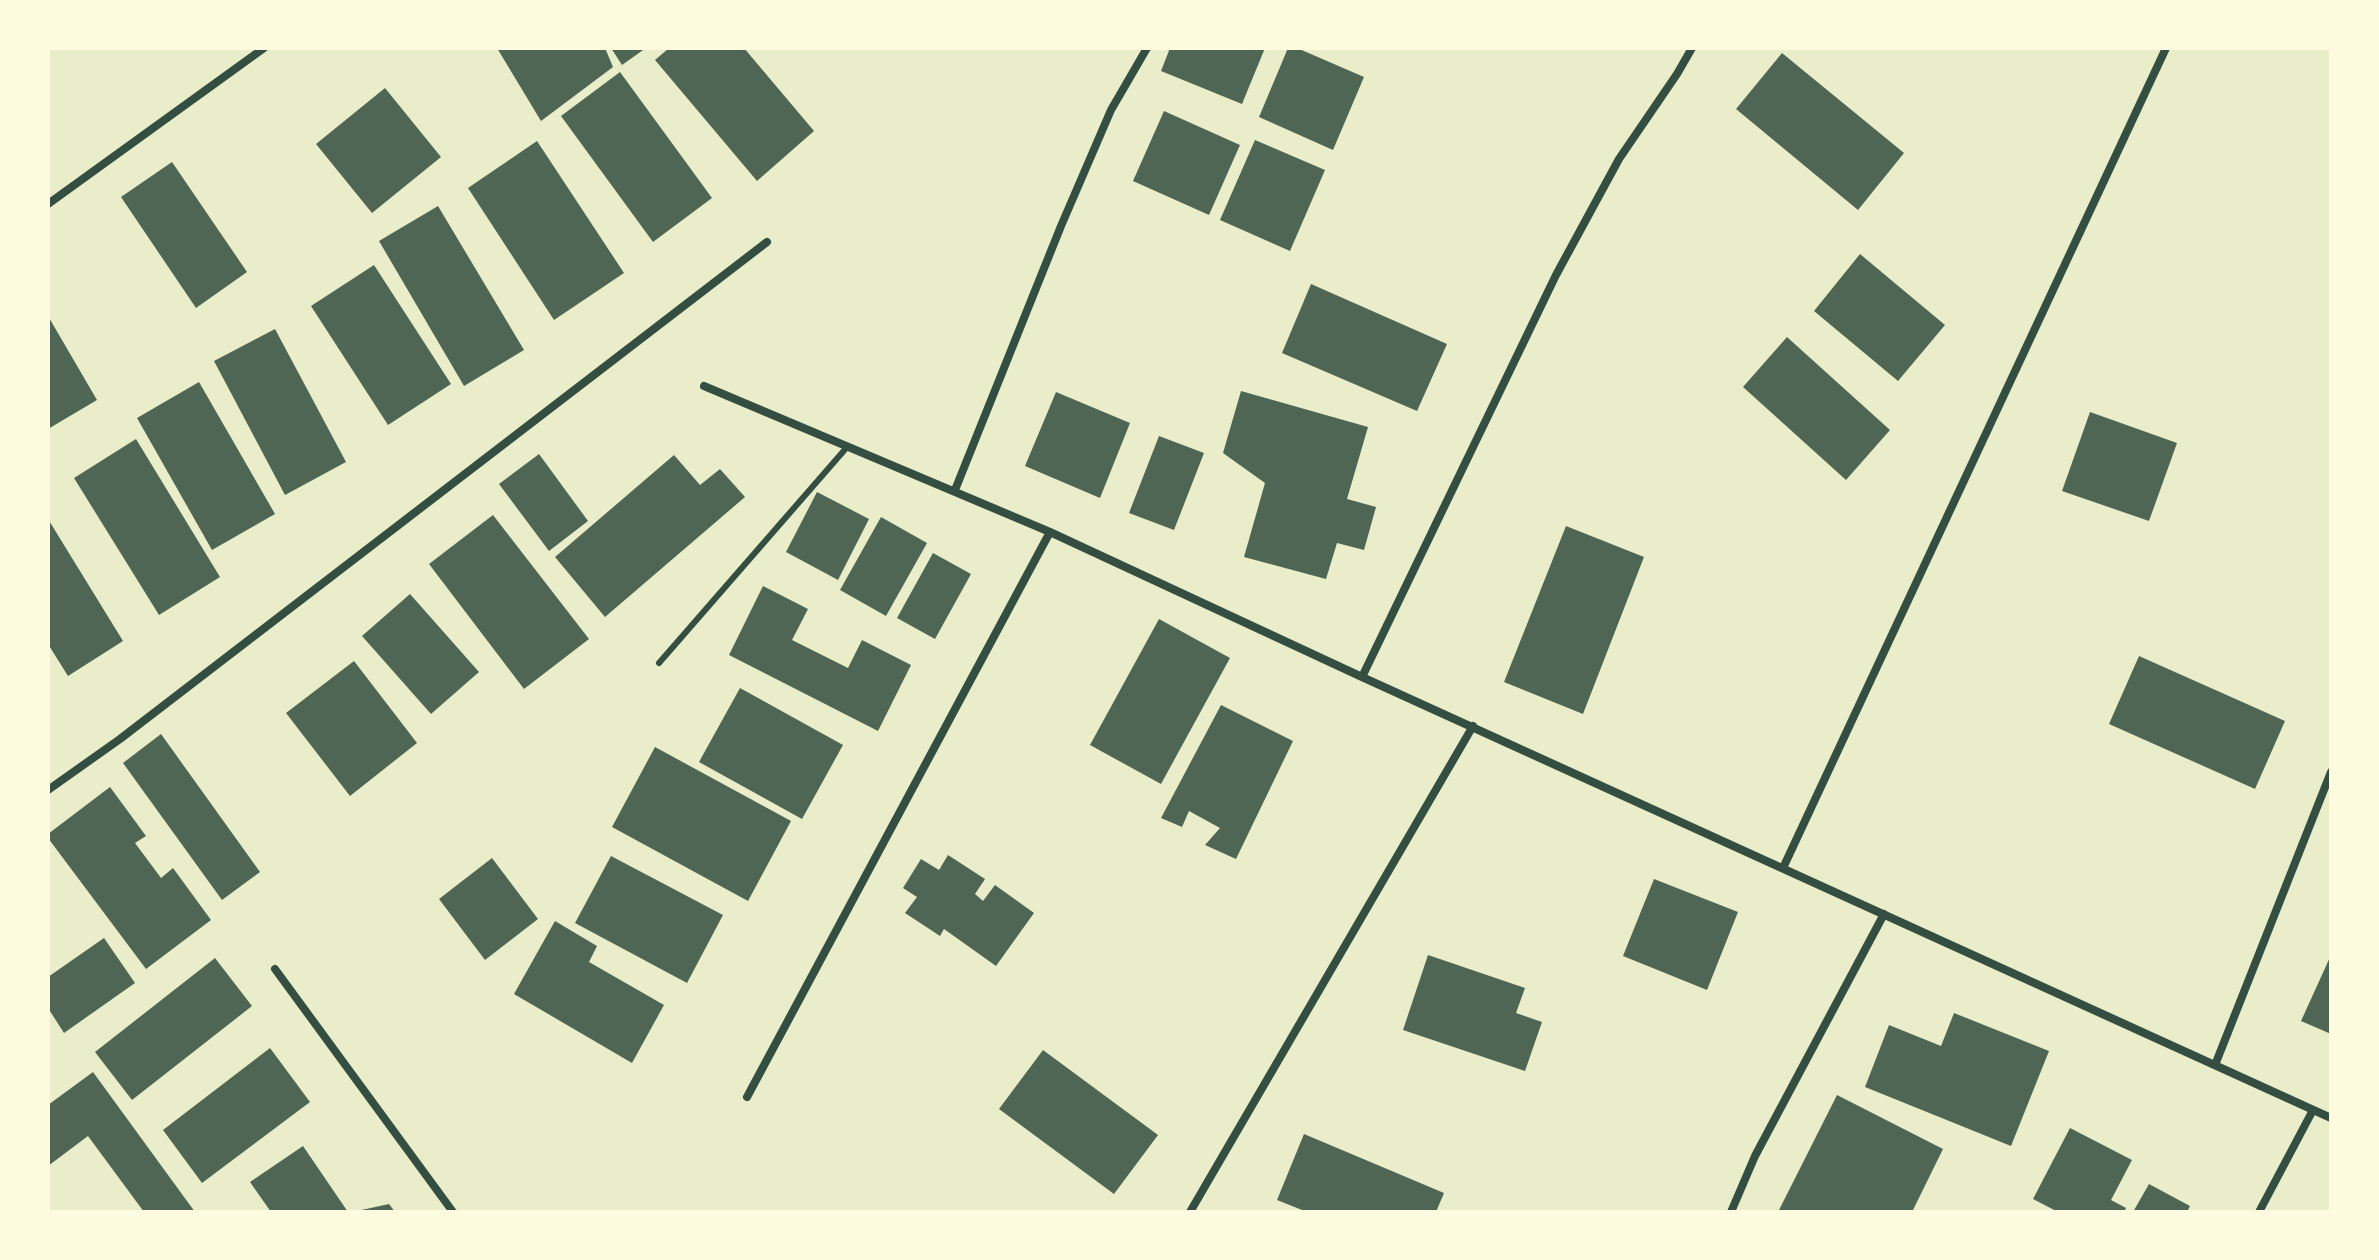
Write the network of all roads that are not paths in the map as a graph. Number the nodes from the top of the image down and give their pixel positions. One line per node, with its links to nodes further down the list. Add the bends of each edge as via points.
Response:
1 (264, 48): 5 (street)
2 (1147, 48): 9 (street, via 1098,139)
3 (1692, 48): 12 (street, via 1619,159 1556,275)
4 (2166, 48): 16 (street)
5 (48, 204)
6 (767, 242): 15 (street)
7 (704, 386): 8 (street)
8 (848, 446): 9 (street); 11 (lane)
9 (955, 490): 10 (street)
10 (1050, 532): 12 (street); 20 (street)
11 (659, 663)
12 (1362, 677): 13 (street)
13 (1473, 726): 16 (street); 24 (street)
14 (2331, 772): 19 (street)
15 (48, 790)
16 (1783, 868): 17 (street)
17 (1884, 914): 19 (street); 25 (street, via 1755,1156)
18 (275, 969): 23 (street)
19 (2215, 1065): 21 (street)
20 (747, 1097)
21 (2313, 1110): 22 (street); 26 (street)
22 (2331, 1118)
23 (453, 1212)
24 (1190, 1212)
25 (1731, 1212)
26 (2259, 1212)

